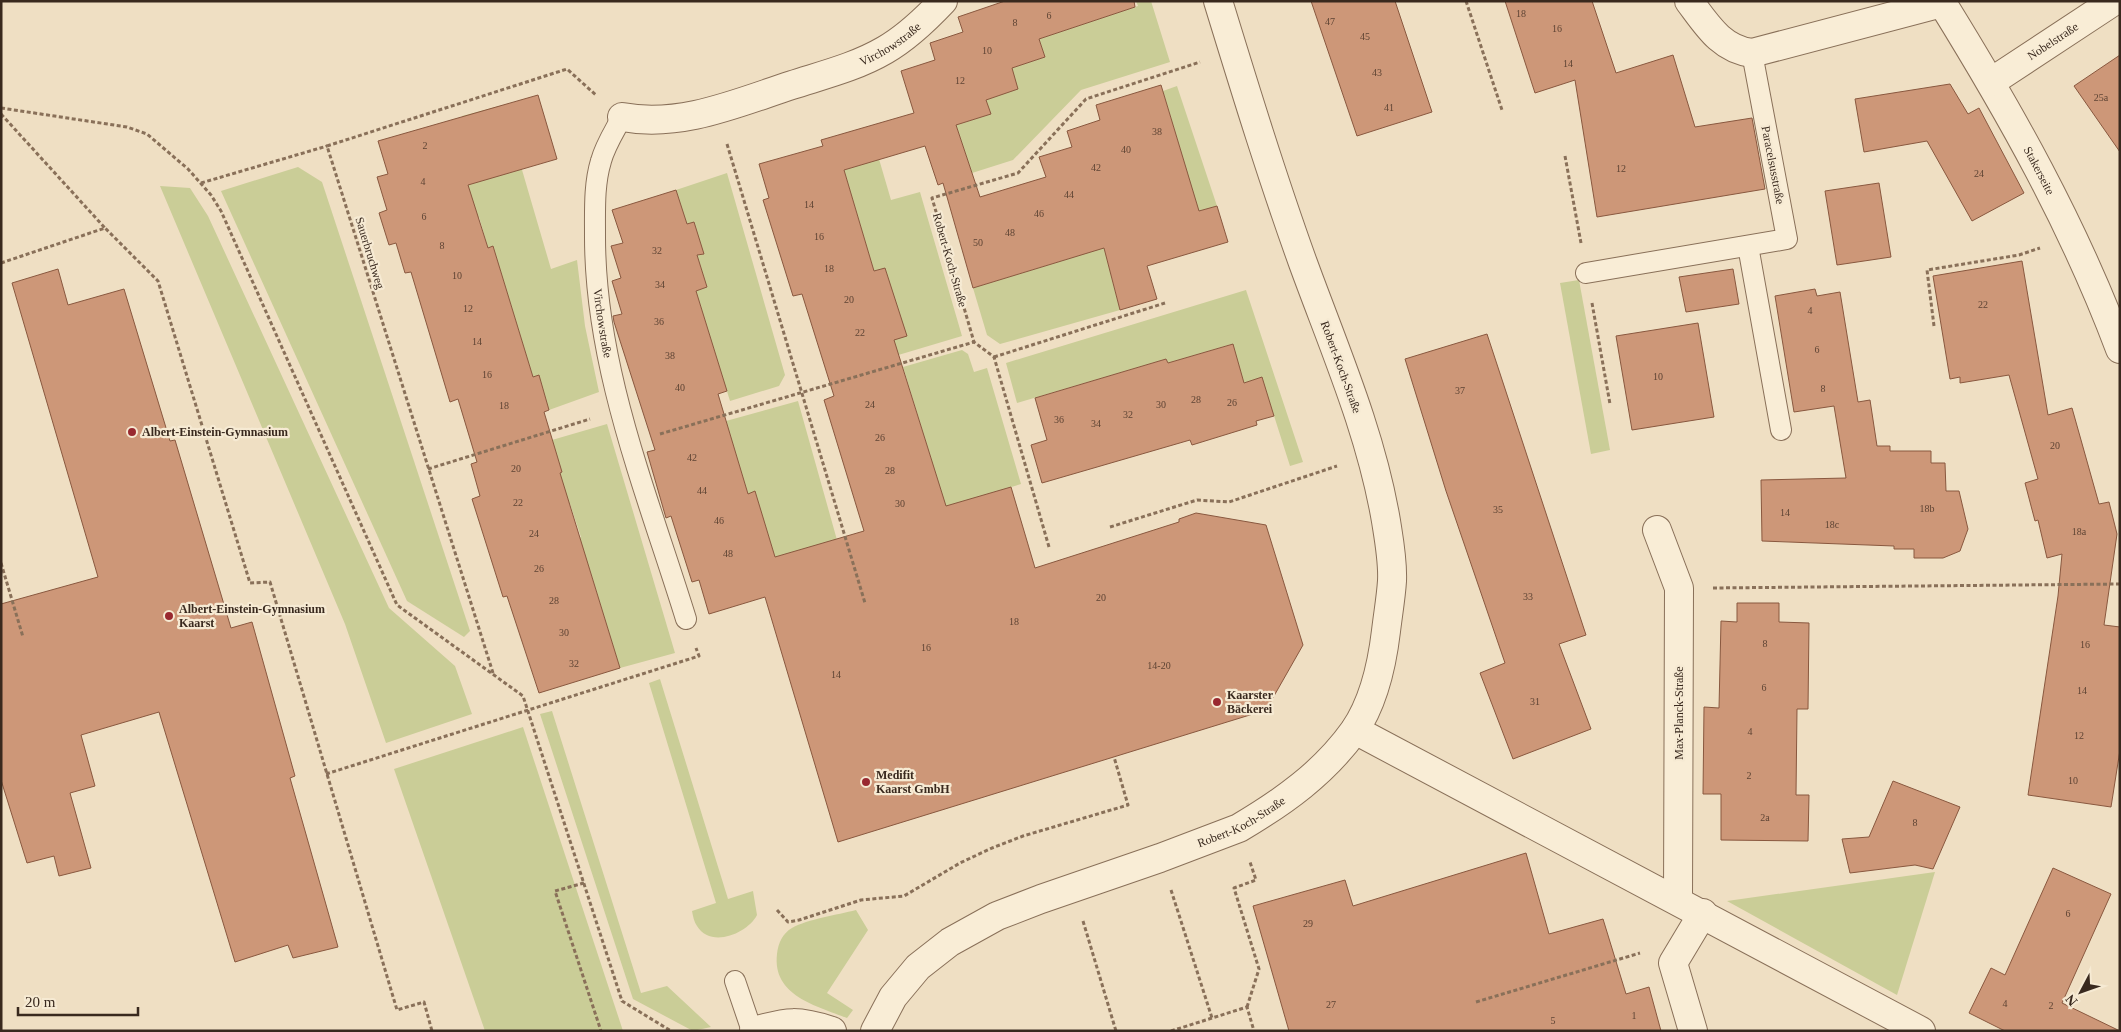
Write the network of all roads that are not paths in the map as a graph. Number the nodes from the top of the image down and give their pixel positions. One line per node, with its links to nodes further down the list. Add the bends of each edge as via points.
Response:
1 (943, 1): 8 (street, Virchowstraße, via 885,50 849,67 690,117 641,121)
2 (1218, 1): 15 (street, Robert-Koch-Straße, via 1302,260 1372,454 1389,541 1392,580 1384,647 1378,676)
3 (1689, 1): 6 (street, via 1719,40 1740,51)
4 (2114, 1): 7 (street, Nobelstraße)
5 (1941, 2): 6 (street); 7 (street, Stakerseite)
6 (1752, 53): 9 (lane, Paracelsusstraße, via 1787,239)
7 (1991, 82): 11 (street, Stakerseite, via 2074,237)
8 (622, 117): 14 (lane, Virchowstraße, via 607,145 597,176 594,252 600,325 621,410)
9 (1748, 246): 10 (lane, Paracelsusstraße); 12 (lane)
10 (1586, 273)
11 (2120, 349)
12 (1781, 430)
13 (1657, 530): 16 (street, Max-Planck-Straße, via 1679,588)
14 (686, 619)
15 (1354, 730): 16 (street); 21 (street, Robert-Koch-Straße, via 1300,788 1239,828 997,916 950,942 918,968 899,989)
16 (1678, 901): 17 (street)
17 (1703, 914): 22 (street, via 1674,962); 23 (street)
18 (735, 981): 19 (lane)
19 (753, 1031): 20 (street, via 793,1022)
20 (832, 1031)
21 (875, 1031)
22 (1693, 1031)
23 (1921, 1031)

